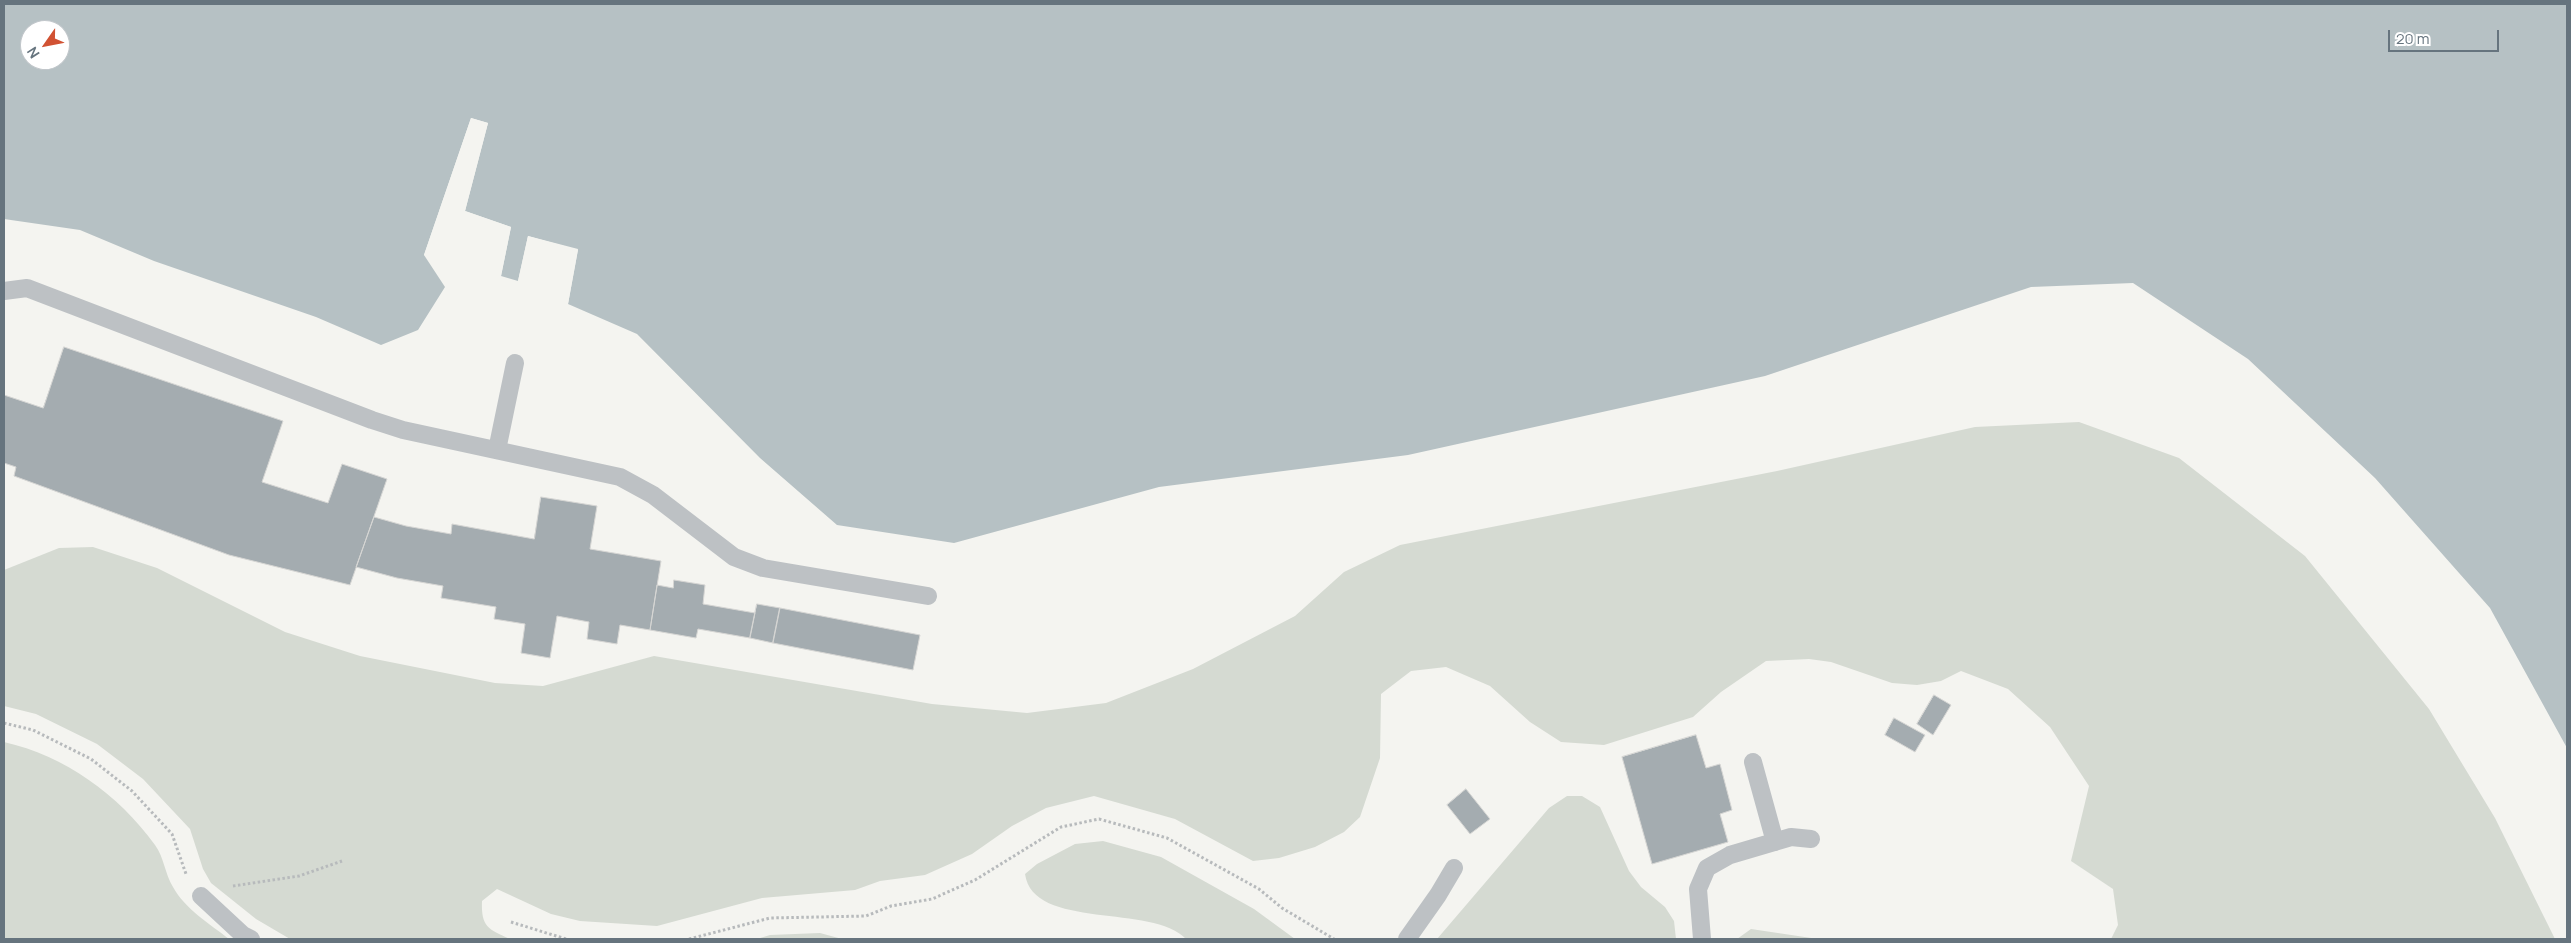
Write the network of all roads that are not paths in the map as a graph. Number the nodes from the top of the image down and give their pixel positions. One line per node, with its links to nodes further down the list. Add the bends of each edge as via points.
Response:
1 (4, 291): 3 (lane, via 28,288 372,420)
2 (515, 363): 3 (lane)
3 (497, 450): 4 (lane, via 620,477 653,495 734,557 763,568)
4 (928, 596)
5 (1753, 762): 7 (lane)
6 (1811, 839): 7 (lane, via 1800,836)
7 (1774, 842): 12 (lane, via 1730,855 1707,868 1698,889)
8 (1454, 868): 11 (lane)
9 (201, 896): 10 (lane, via 243,935)
10 (252, 939)
11 (1407, 939)
12 (1702, 939)

